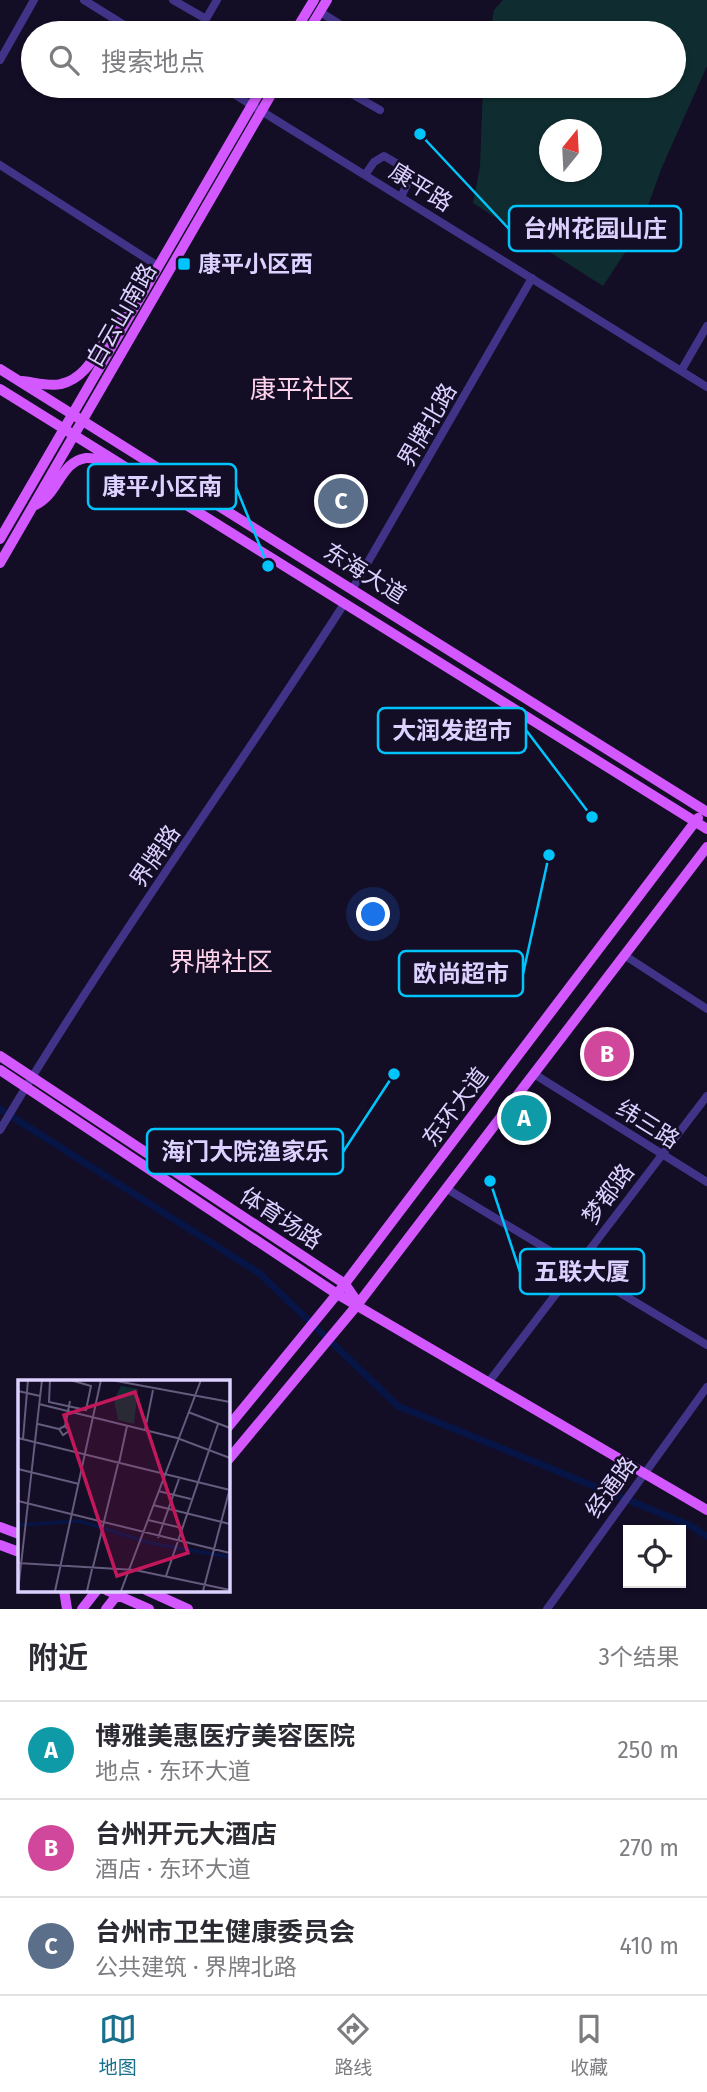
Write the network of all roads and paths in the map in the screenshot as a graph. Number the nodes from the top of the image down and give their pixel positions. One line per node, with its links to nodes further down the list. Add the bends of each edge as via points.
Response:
1 (34, 0): 8 (street)
2 (84, 0): 9 (street)
3 (173, 0): 4 (street, via 206,19)
4 (217, 0)
5 (314, 0): 10 (main road)
6 (327, 0): 7 (main road)
7 (320, 12): 11 (main road); 12 (street)
8 (22, 21)
9 (118, 21)
10 (301, 21)
11 (314, 21)
12 (335, 21)
13 (21, 23): 14 (street)
14 (0, 60)
15 (240, 98): 19 (street, 康平路)
16 (259, 98): 19 (main road, 白云山南路)
17 (265, 98): 19 (main road, 白云山南路)
18 (359, 98): 20 (street)
19 (256, 108): 22 (street, 康平路); 24 (main road, 白云山南路); 34 (main road, 白云山南路)
20 (380, 110)
21 (0, 165): 24 (street)
22 (365, 175): 23 (street, 康平路); 23 (street, via 384,156 408,170)
23 (401, 197): 25 (street, 康平路)
24 (158, 267): 26 (main road, 白云山南路)
25 (532, 278): 29 (street, 康平路); 41 (street, 界牌北路)
26 (131, 312): 30 (main road, via 111,328 84,373 61,384); 33 (main road, 白云山南路)
27 (707, 326): 29 (street)
28 (0, 369): 30 (main road, 东海大道)
29 (681, 371): 31 (street, 康平路)
30 (20, 381): 33 (main road, 东海大道)
31 (707, 387)
32 (0, 389): 35 (main road, 东海大道)
33 (73, 413): 34 (main road, 东海大道); 35 (main road, 白云山南路)
34 (84, 420): 36 (main road, 白云山南路); 41 (main road, 东海大道)
35 (64, 429): 36 (main road, 东海大道); 39 (main road, 白云山南路)
36 (75, 436): 37 (main road, 东海大道); 38 (main road, 白云山南路)
37 (120, 464): 38 (main road, via 86,458 66,468 47,501); 42 (main road, 东海大道)
38 (33, 506): 40 (main road, 白云山南路)
39 (0, 539)
40 (0, 562)
41 (354, 588): 43 (main road, 东海大道)
42 (344, 604): 44 (main road, 东海大道); 52 (street, 界牌路)
43 (706, 810): 44 (main road, 东环大道)
44 (695, 822): 45 (main road, 东海大道); 60 (main road, 东环大道)
45 (707, 829)
46 (707, 847): 47 (main road, 东环大道)
47 (624, 955): 48 (street); 51 (main road, 东环大道)
48 (707, 1009)
49 (0, 1056): 52 (main road, 体育场路)
50 (0, 1070): 53 (main road, 体育场路)
51 (534, 1074): 56 (street, 纬三路); 58 (main road, 东环大道)
52 (32, 1077): 53 (street, 界牌路); 60 (main road, 体育场路)
53 (26, 1087): 55 (street, 界牌路); 61 (main road, 体育场路)
54 (707, 1096): 56 (street, 梦都路)
55 (0, 1130)
56 (661, 1156): 57 (street, 纬三路); 59 (street, 梦都路)
57 (707, 1182)
58 (447, 1189): 59 (street); 62 (main road, 东环大道)
59 (576, 1267): 63 (street); 64 (street, 梦都路)
60 (345, 1283): 61 (main road, 东环大道); 62 (main road, 体育场路)
61 (337, 1294): 62 (main road, 体育场路); 66 (main road, 东环大道)
62 (358, 1304): 64 (main road, 体育场路); 67 (main road, 东环大道)
63 (707, 1346)
64 (488, 1383): 68 (main road, 体育场路)
65 (707, 1387): 68 (street, 经通路)
66 (229, 1426)
67 (229, 1459)
68 (644, 1475): 69 (main road, 体育场路); 84 (street, 经通路)
69 (707, 1510)
70 (0, 1527): 71 (main road)
71 (18, 1534)
72 (0, 1545): 73 (main road)
73 (18, 1552)
74 (64, 1591): 80 (main road)
75 (96, 1591): 81 (main road)
76 (148, 1591): 79 (main road)
77 (164, 1591): 79 (main road)
78 (119, 1592): 82 (main road); 83 (main road)
79 (185, 1607)
80 (67, 1609)
81 (82, 1609)
82 (106, 1609)
83 (149, 1609)
84 (547, 1609)

